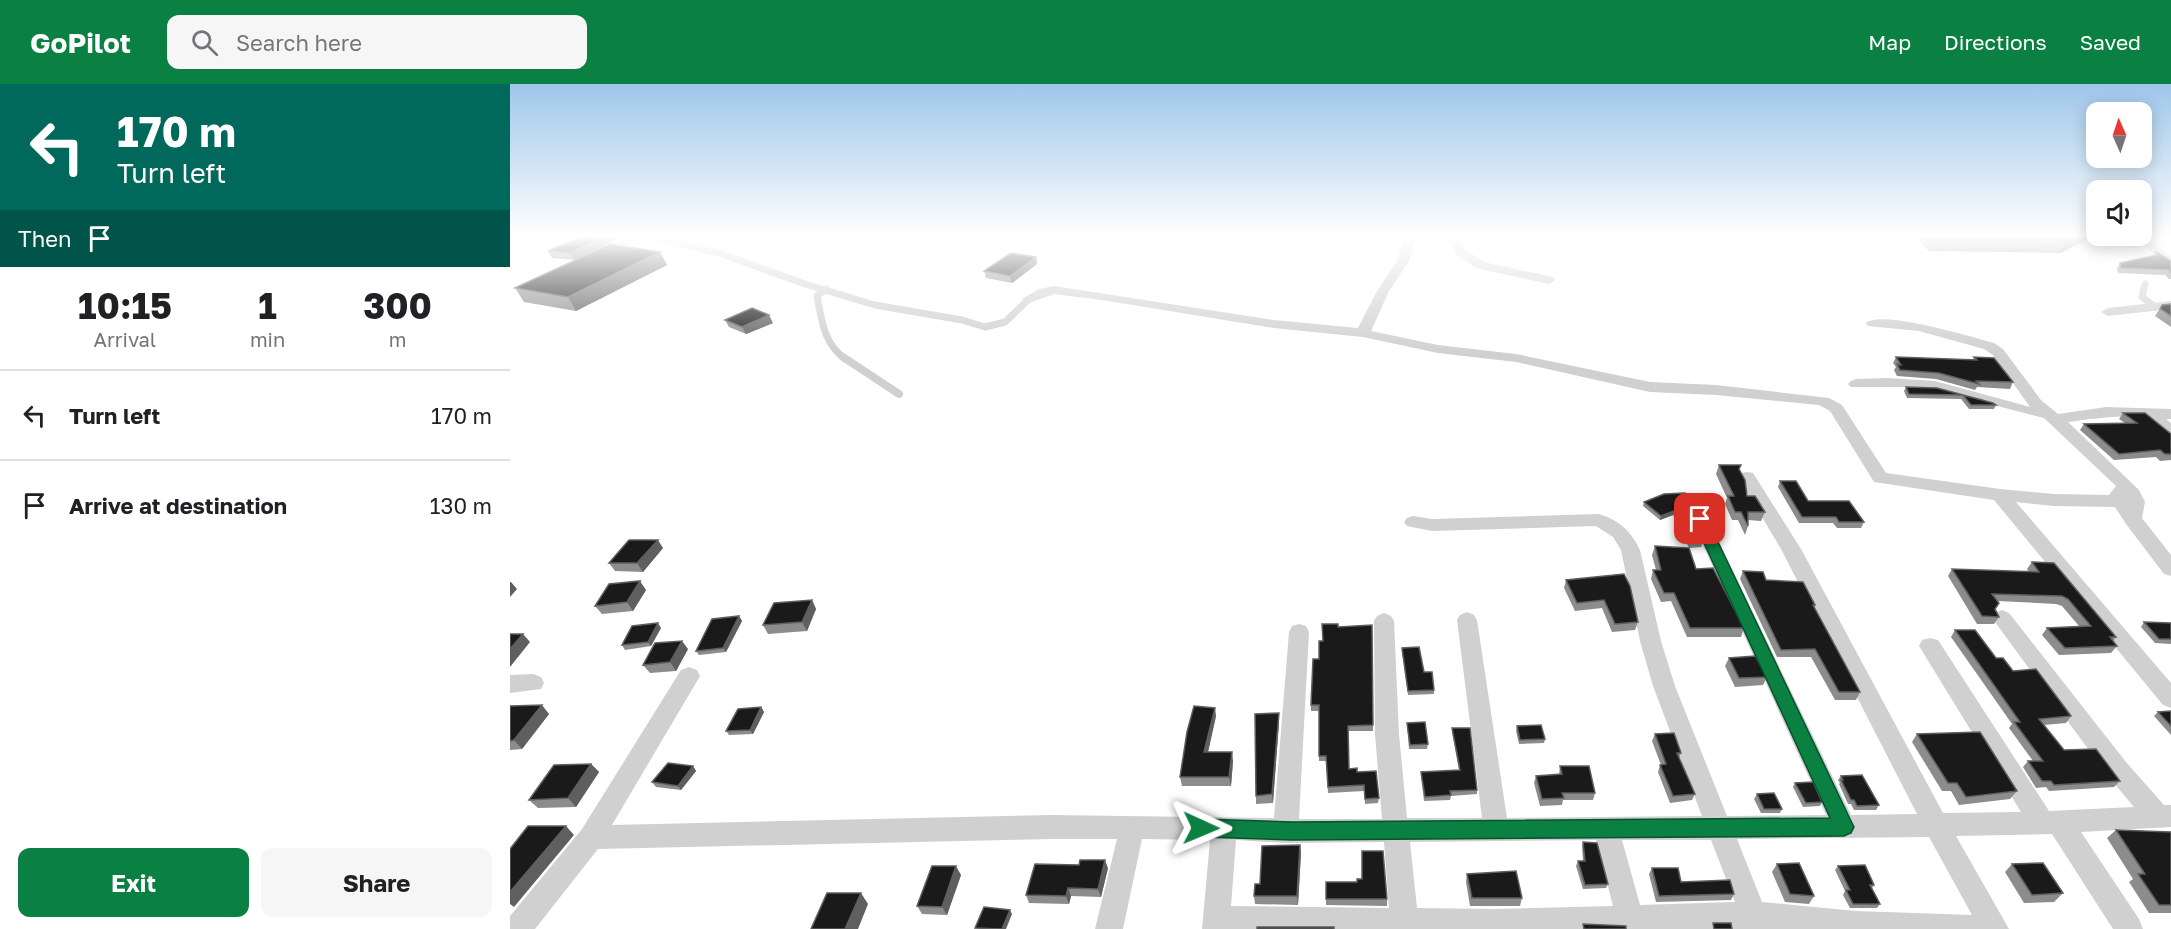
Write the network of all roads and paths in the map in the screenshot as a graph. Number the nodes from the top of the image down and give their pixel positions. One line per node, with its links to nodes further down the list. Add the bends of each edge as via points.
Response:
1 (789, 276): 6 (lane)
2 (1393, 276): 12 (street)
3 (1532, 276): 4 (street)
4 (1549, 280)
5 (2145, 284): 9 (lane, via 2142,297)
6 (826, 289): 7 (lane, via 875,305 985,327 1005,322); 14 (lane, via 817,296 828,343 838,354)
7 (1029, 300): 12 (street, via 1054,290 1274,324)
8 (2171, 305): 9 (street)
9 (2156, 307): 10 (street)
10 (2108, 312)
11 (1873, 323): 17 (street, via 1929,329 1989,345 2035,404)
12 (1363, 333): 21 (street, via 1438,349 1551,364 1650,387 1824,401 1836,408 1880,478)
13 (1856, 384): 17 (street, via 1921,383)
14 (899, 394)
15 (2149, 412): 16 (street); 17 (street); 18 (street)
16 (2171, 414)
17 (2051, 417): 20 (street, via 2070,432)
18 (2171, 431)
19 (1747, 477): 36 (street, via 1791,549)
20 (2123, 493): 21 (street, via 2054,500); 24 (street, via 2135,496 2138,507 2132,519)
21 (2000, 495): 33 (street)
22 (1700, 519): 38 (street)
23 (1413, 522): 37 (street, via 1432,525 1579,519 1599,520 1618,529 1630,545 1666,694)
24 (2171, 569)
25 (2002, 618): 34 (street, via 2117,769)
26 (1467, 620): 42 (street)
27 (1384, 621): 44 (street)
28 (1299, 632): 43 (street)
29 (1930, 646): 35 (street)
30 (689, 676): 45 (street)
31 (533, 683): 32 (street)
32 (510, 684)
33 (2167, 690)
34 (2167, 817): 35 (street)
35 (2050, 822): 36 (street); 54 (street)
36 (1935, 824): 38 (street); 53 (street)
37 (1718, 827): 38 (street); 41 (street); 47 (street)
38 (1844, 827)
39 (1132, 828): 40 (street); 45 (street); 52 (street)
40 (1224, 828): 43 (street); 48 (street)
41 (1606, 828): 42 (street); 46 (street)
42 (1496, 830): 44 (street)
43 (1286, 831): 44 (street)
44 (1394, 831): 49 (street)
45 (591, 837): 51 (street)
46 (1630, 919): 47 (street); 50 (street)
47 (1755, 922): 53 (street)
48 (1217, 925): 49 (street)
49 (1405, 925): 50 (street)
50 (1516, 926)
51 (517, 929)
52 (1109, 929)
53 (1993, 929)
54 (2129, 929)

